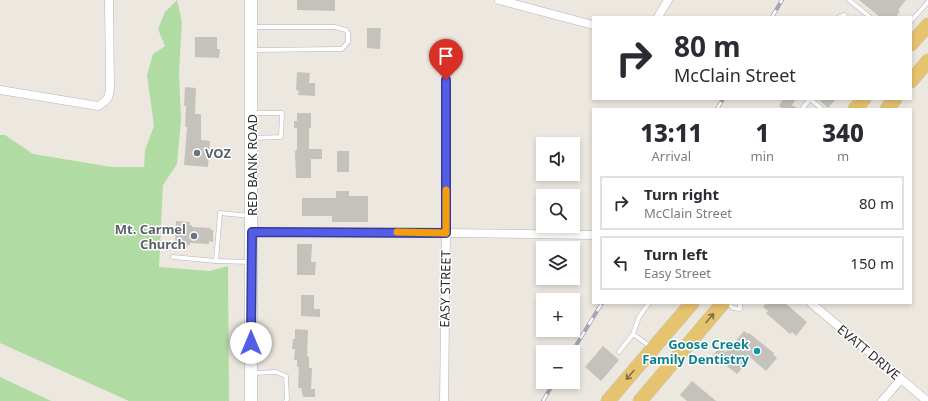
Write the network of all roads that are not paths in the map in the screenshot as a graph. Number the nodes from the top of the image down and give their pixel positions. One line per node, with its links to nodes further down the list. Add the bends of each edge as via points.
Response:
1 (109, 0): 18 (street, via 110,88 106,101 98,106)
2 (251, 0): 12 (main road, RED BANK ROAD)
3 (499, 0): 10 (street)
4 (668, 0): 7 (street)
5 (849, 0): 8 (lane)
6 (927, 1): 9 (lane)
7 (659, 16)
8 (869, 16)
9 (912, 20)
10 (592, 25)
11 (928, 25): 13 (highway)
12 (251, 27): 14 (main road, RED BANK ROAD); 14 (lane, via 341,28 348,33 348,42 342,49)
13 (912, 43)
14 (251, 50): 25 (main road, RED BANK ROAD)
15 (928, 61): 17 (highway)
16 (446, 80): 29 (street, EASY STREET)
17 (912, 80)
18 (0, 90)
19 (810, 100): 23 (lane)
20 (810, 100): 22 (lane)
21 (894, 100): 24 (highway)
22 (803, 108)
23 (821, 108)
24 (888, 108)
25 (252, 113): 26 (main road, RED BANK ROAD); 26 (lane, via 282,113 281,137)
26 (252, 138): 27 (main road, RED BANK ROAD)
27 (252, 216): 28 (main road, RED BANK ROAD); 32 (lane, via 220,213)
28 (252, 232): 29 (street); 33 (main road, RED BANK ROAD)
29 (446, 233): 30 (street); 47 (street, EASY STREET)
30 (592, 235)
31 (174, 257): 32 (lane)
32 (216, 260): 33 (lane)
33 (252, 262): 43 (main road, RED BANK ROAD)
34 (648, 304): 40 (lane, via 638,317)
35 (691, 304): 41 (highway)
36 (722, 304): 49 (highway, one-way to 36)
37 (728, 304): 38 (lane, via 740,309)
38 (740, 304)
39 (812, 304): 44 (street, EVATT DRIVE)
40 (633, 334): 41 (lane); 42 (lane)
41 (653, 348): 48 (highway, one-way to 48)
42 (619, 352)
43 (251, 373): 45 (main road, RED BANK ROAD); 46 (lane, via 276,372 286,376)
44 (901, 379): 50 (street); 51 (street, EVATT DRIVE)
45 (251, 401)
46 (286, 401)
47 (444, 401)
48 (608, 401)
49 (640, 401)
50 (882, 401)
51 (927, 401)

